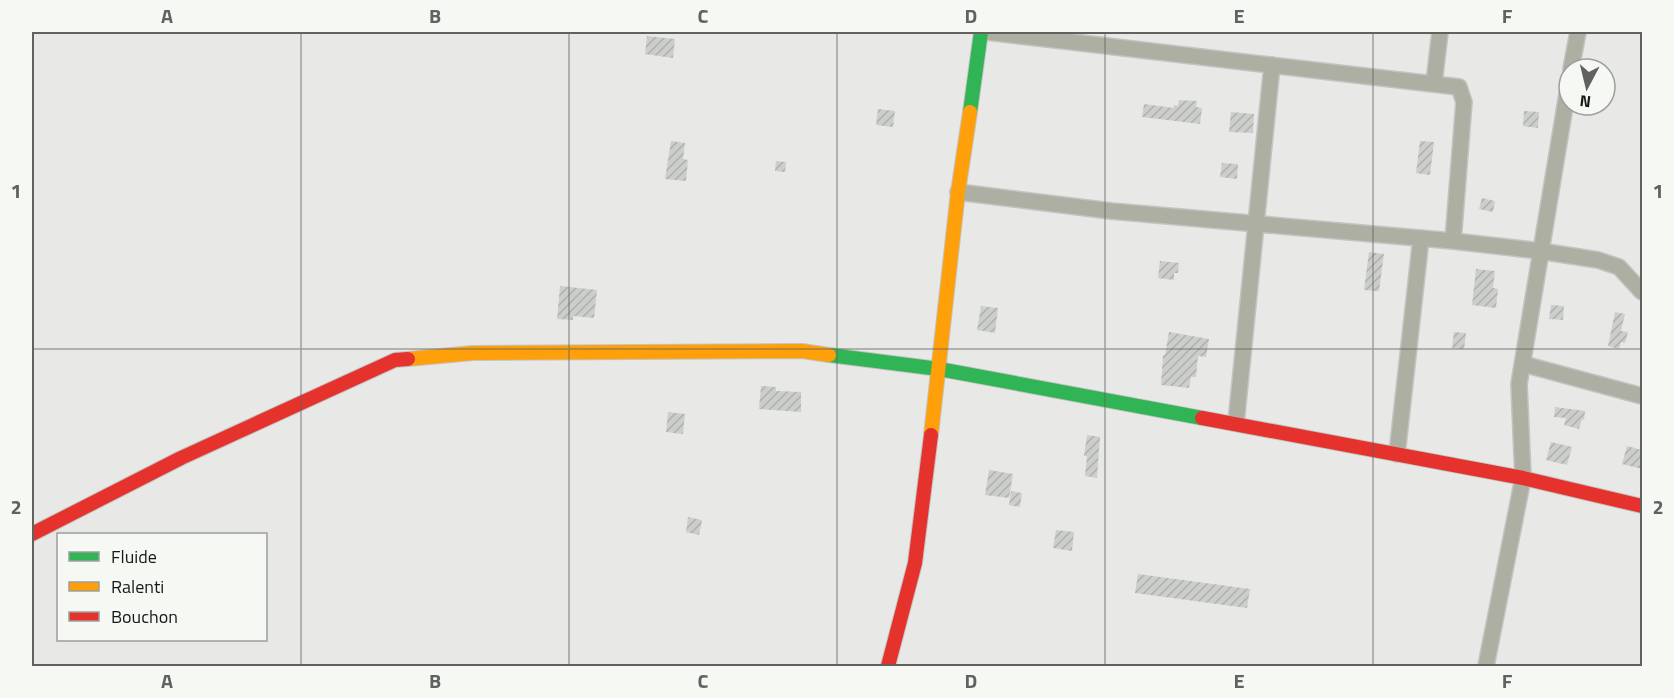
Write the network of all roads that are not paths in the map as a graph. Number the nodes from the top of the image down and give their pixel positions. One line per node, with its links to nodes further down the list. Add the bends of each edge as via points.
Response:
1 (981, 32): 9 (street)
2 (987, 32): 6 (street)
3 (1440, 32): 7 (street)
4 (1578, 32): 5 (street)
5 (1573, 57)
6 (1272, 65): 7 (street); 10 (street)
7 (1434, 83): 12 (street, via 1459,87 1464,102)
8 (1563, 117): 13 (street)
9 (958, 192): 10 (street); 16 (street)
10 (1257, 224): 11 (street); 18 (street)
11 (1421, 238): 12 (street); 19 (street)
12 (1452, 241): 13 (street)
13 (1540, 251): 14 (street, via 1619,267); 15 (street)
14 (1642, 292)
15 (1523, 364): 17 (street); 20 (street, via 1519,384)
16 (939, 369): 18 (street); 22 (street, via 802,351 473,353 395,360 181,458); 23 (street, via 915,562)
17 (1642, 396)
18 (1236, 423): 19 (street)
19 (1397, 454): 20 (street)
20 (1523, 478): 21 (street); 24 (street)
21 (1642, 506)
22 (32, 534)
23 (888, 666)
24 (1486, 666)

